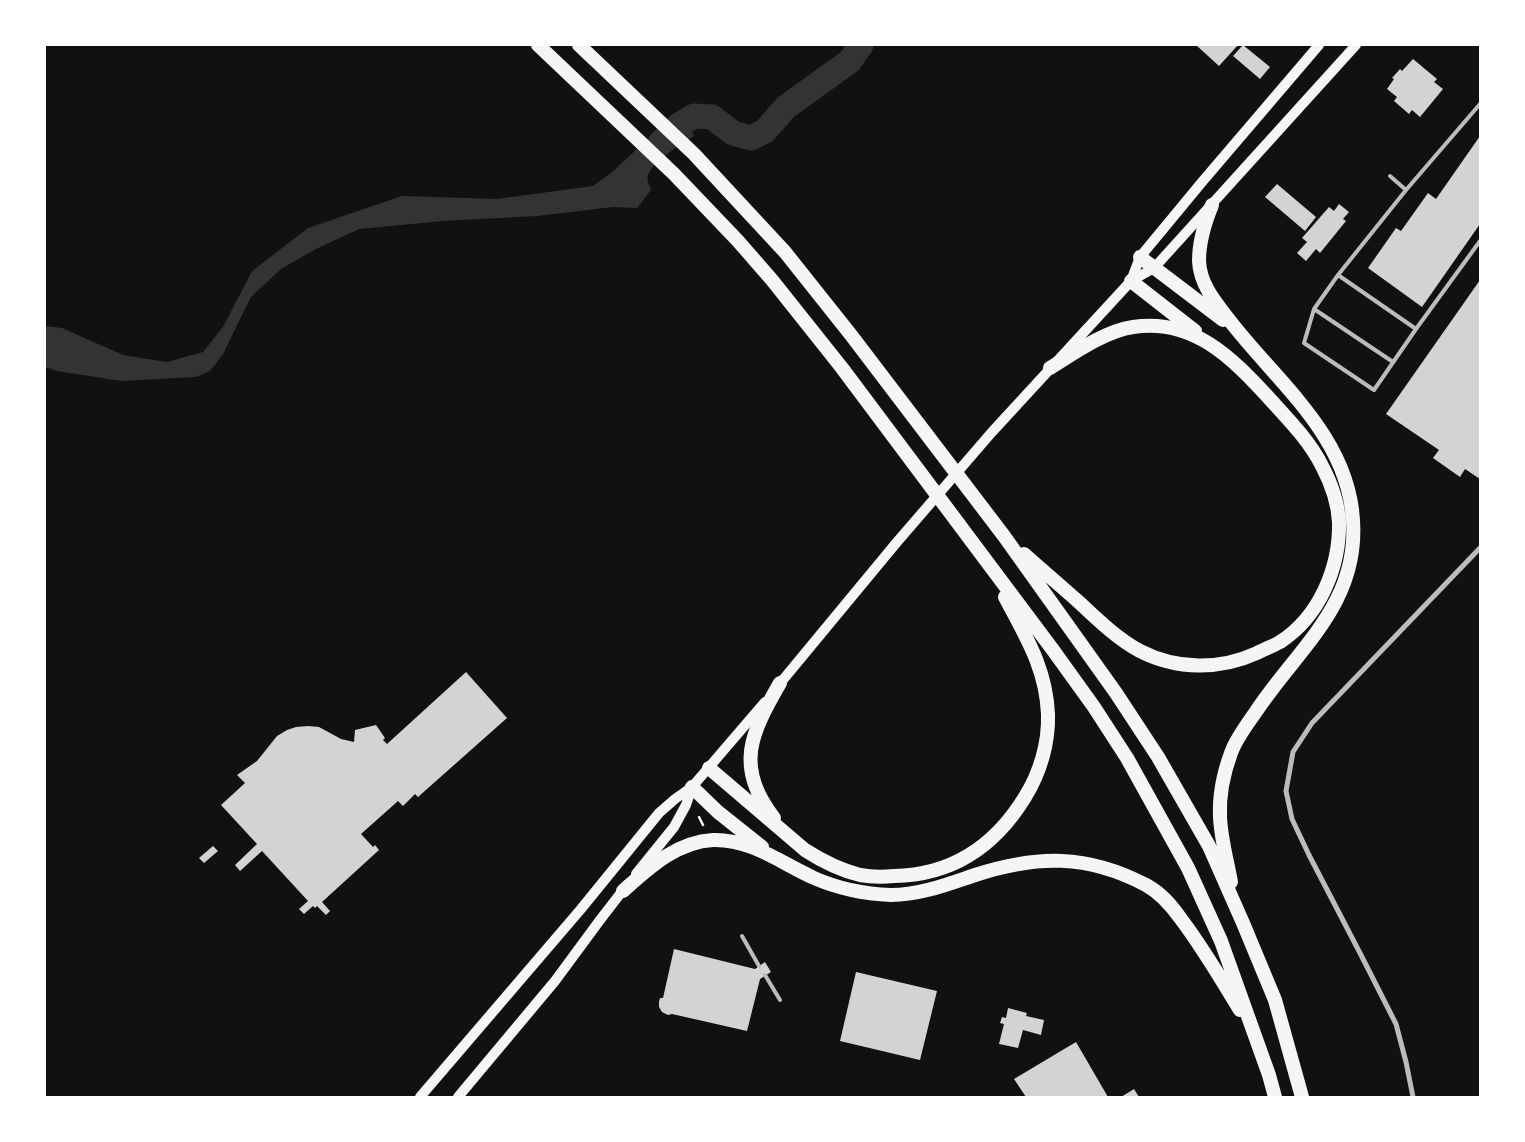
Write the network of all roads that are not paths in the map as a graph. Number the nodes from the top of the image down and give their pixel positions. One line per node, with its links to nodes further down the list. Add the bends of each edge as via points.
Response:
1 (538, 45): 22 (highway, via 634,135 738,240 809,325)
2 (579, 45): 20 (highway, via 694,154 785,252)
3 (1319, 45): 10 (main road)
4 (1356, 45): 8 (main road)
5 (1480, 104): 7 (lane)
6 (1390, 176): 7 (lane)
7 (1406, 190): 12 (lane)
8 (1212, 205): 11 (main road); 16 (highway, via 1205,224 1199,262 1211,296)
9 (1480, 241): 15 (lane)
10 (1140, 257): 11 (highway); 13 (main road)
11 (1154, 268): 13 (main road); 16 (highway)
12 (1338, 275): 14 (lane); 15 (lane)
13 (1131, 281): 17 (highway); 19 (main road)
14 (1314, 309): 18 (lane); 18 (lane, via 1304,343 1374,390)
15 (1416, 329): 18 (lane)
16 (1239, 332): 29 (highway, via 1302,404 1328,442 1345,476 1354,519 1354,544 1343,588 1330,613 1260,705 1232,752 1222,792 1220,817)
17 (1204, 339): 19 (highway, via 1166,327 1133,327 1097,340); 20 (highway, via 1246,374 1285,416 1317,458 1333,492 1339,521 1333,570 1312,611 1297,628 1280,642 1244,659 1226,663 1182,665 1157,658 1120,638)
18 (1393, 362)
19 (1050, 368): 23 (main road, via 897,542)
20 (1004, 536): 29 (highway, via 1158,757 1209,846)
21 (1480, 548): 39 (street, via 1312,724 1293,752 1286,791 1292,819 1396,1024)
22 (984, 557): 26 (highway, via 1034,651 1046,694 1047,736 1040,764 1014,814 983,847 959,861 920,874 862,875 820,860); 34 (highway, via 1094,707 1127,758 1188,868 1221,941)
23 (780, 684): 24 (main road); 26 (highway, via 760,720 750,768 760,796)
24 (709, 768): 25 (main road); 26 (highway)
25 (692, 787): 27 (highway, via 718,812); 28 (main road, via 674,826); 35 (main road, via 659,813)
26 (792, 840)
27 (777, 858): 28 (highway, via 731,841 692,844 655,863); 34 (highway, via 833,886 893,895 943,886 1011,865 1049,860 1074,861 1126,876 1161,894 1174,909)
28 (623, 891): 36 (main road, via 555,981)
29 (1237, 909): 38 (highway, via 1275,1000)
30 (742, 936): 31 (lane)
31 (760, 966)
32 (766, 975): 33 (lane)
33 (780, 1000)
34 (1255, 1034): 37 (highway)
35 (420, 1097)
36 (458, 1097)
37 (1275, 1097)
38 (1302, 1097)
39 (1412, 1097)

